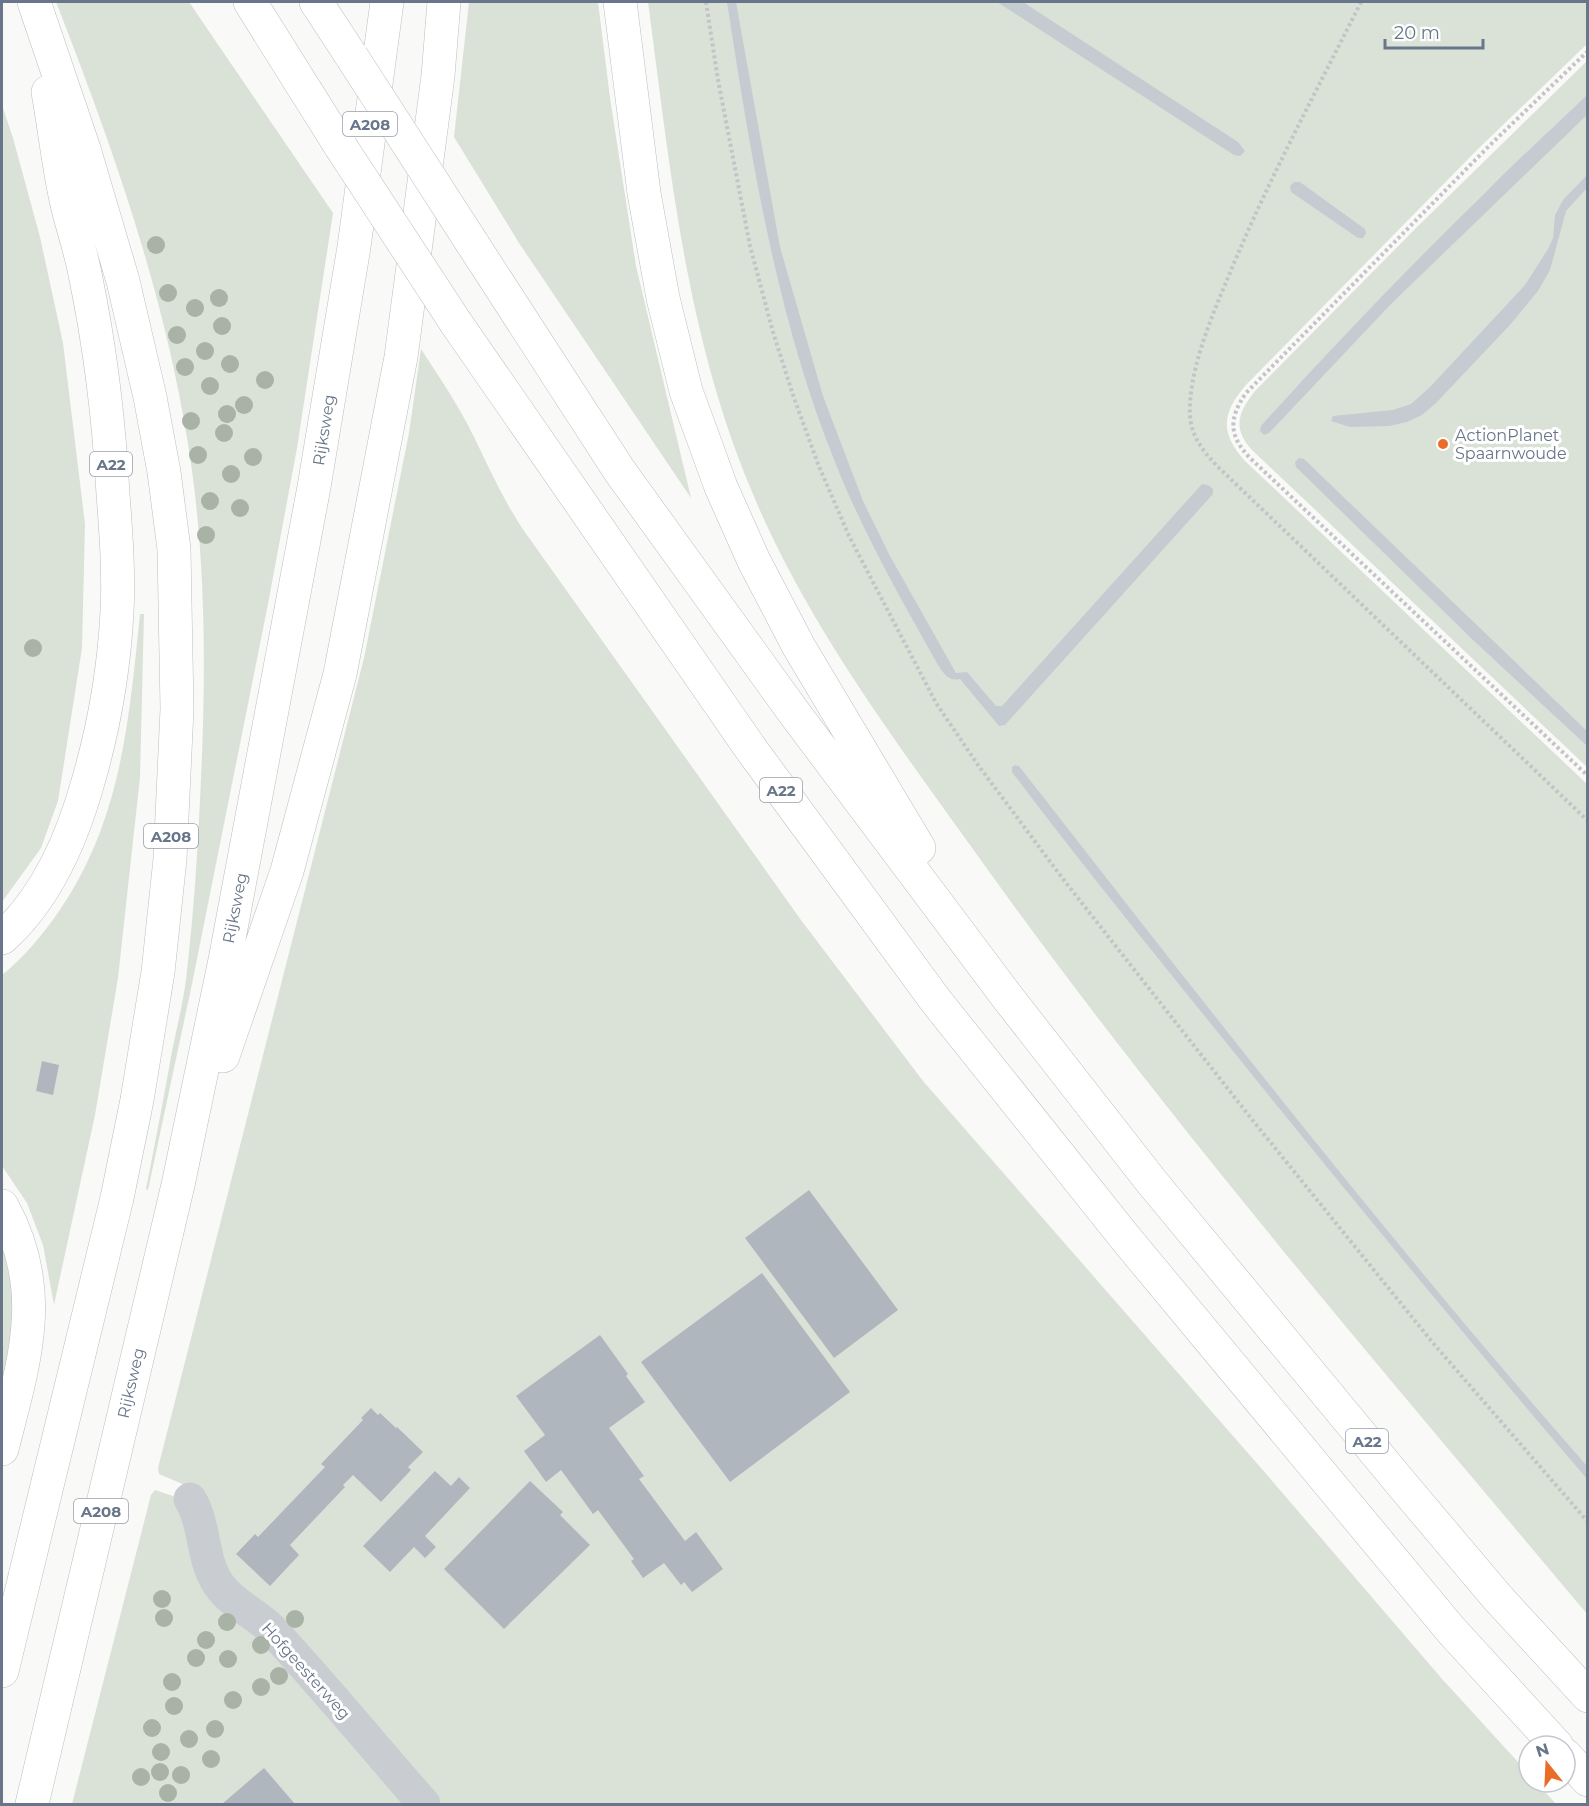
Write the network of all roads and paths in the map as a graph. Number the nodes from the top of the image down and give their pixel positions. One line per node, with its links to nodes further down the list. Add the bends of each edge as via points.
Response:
1 (34, 2): 14 (highway, A22, via 65,196 85,273 101,369 114,501 117,612 97,750 81,808 53,873 35,902); 21 (highway, A208, via 123,281 150,397 174,549 177,709 170,859 137,1100 117,1198)
2 (230, 2): 11 (highway, A22)
3 (250, 2): 11 (highway, A22)
4 (316, 2): 15 (highway, A22, bridge, via 619,470 795,714)
5 (387, 2): 16 (highway, Rijksweg / A208, via 354,247 314,487 225,960)
6 (444, 2): 16 (highway, A208, via 401,357 340,674 287,871)
7 (620, 2): 15 (highway, A22, via 644,193 663,298 686,391 721,487 754,561 800,647)
8 (706, 2): 20 (path, via 750,246 793,394 849,536 936,703 1056,870 1254,1122 1433,1343)
9 (1362, 2): 13 (path, via 1257,208 1206,329 1191,395 1192,429 1217,466)
10 (1587, 51): 12 (path, via 1246,393 1233,416 1234,434 1250,458)
11 (296, 76): 23 (highway, A22, bridge, via 456,323 751,749 936,1000 1127,1240 1436,1612)
12 (1587, 776)
13 (1587, 821)
14 (2, 938)
15 (1008, 998): 22 (highway, A22, via 1151,1181 1375,1452)
16 (178, 1185): 26 (highway, Rijksweg / A208)
17 (2, 1206): 18 (highway, via 17,1239 30,1301 29,1325)
18 (2, 1449)
19 (190, 1499): 27 (street, Hofgeesterweg, via 218,1585 269,1627)
20 (1587, 1522)
21 (2, 1671)
22 (1587, 1696)
23 (1546, 1734)
24 (1577, 1769): 25 (highway)
25 (1587, 1780)
26 (32, 1804)
27 (424, 1804)

